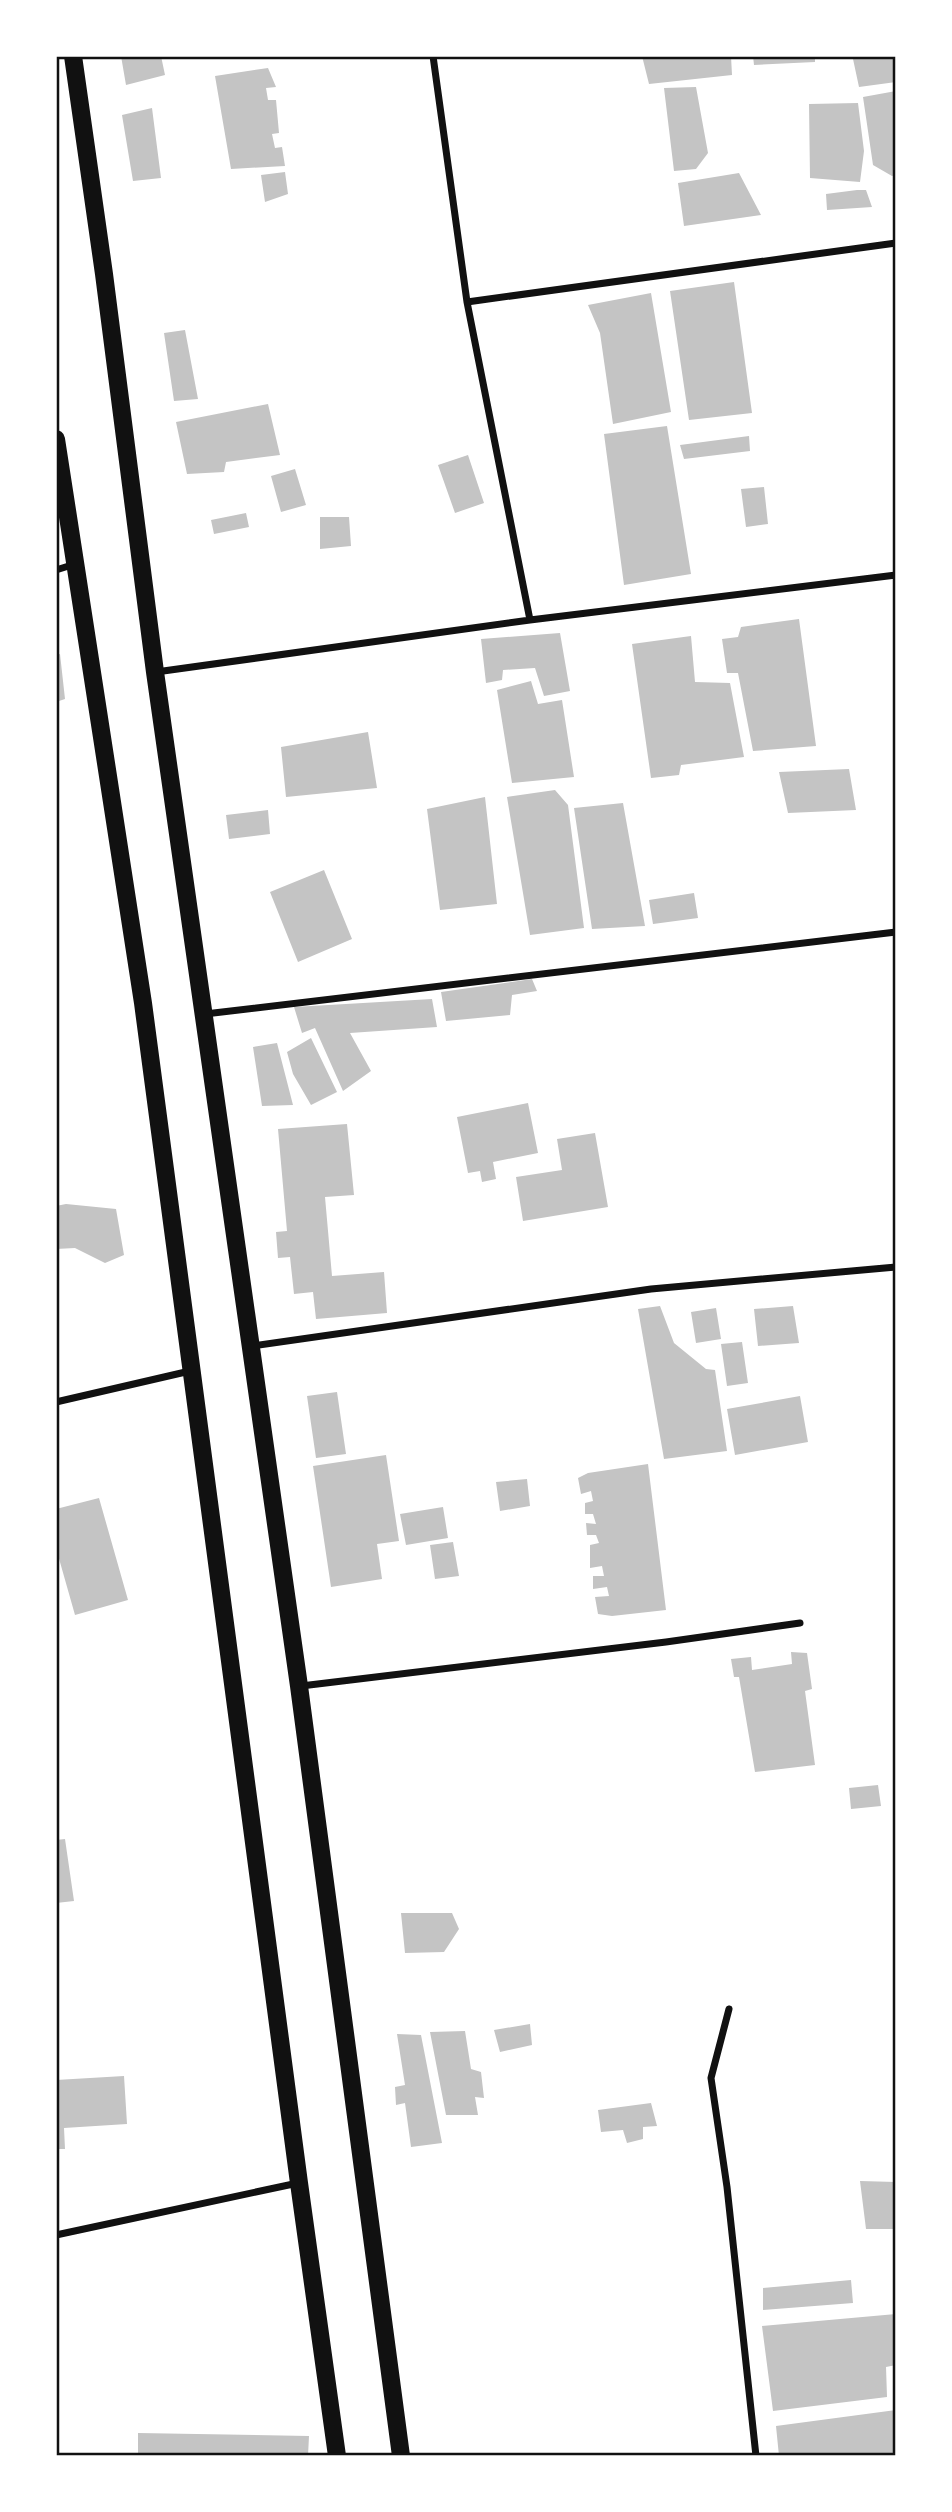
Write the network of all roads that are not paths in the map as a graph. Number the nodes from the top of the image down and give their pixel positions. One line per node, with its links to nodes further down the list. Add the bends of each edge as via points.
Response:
1 (72, 56): 10 (main road)
2 (433, 56): 4 (street)
3 (896, 243): 4 (street)
4 (467, 302): 9 (street)
5 (56, 439): 6 (main road)
6 (76, 564): 7 (street); 15 (main road, via 143,1003)
7 (56, 570)
8 (896, 575): 9 (street)
9 (530, 620): 10 (street)
10 (155, 672): 12 (main road)
11 (896, 932): 12 (street)
12 (205, 1014): 14 (main road)
13 (896, 1267): 14 (street, via 650,1289)
14 (251, 1346): 18 (main road)
15 (191, 1371): 16 (street); 20 (main road)
16 (56, 1402)
17 (800, 1623): 18 (street)
18 (299, 1686): 23 (main road)
19 (729, 2009): 24 (street, via 711,2078)
20 (299, 2183): 21 (street); 22 (main road)
21 (56, 2235)
22 (337, 2456)
23 (401, 2456)
24 (756, 2456)

